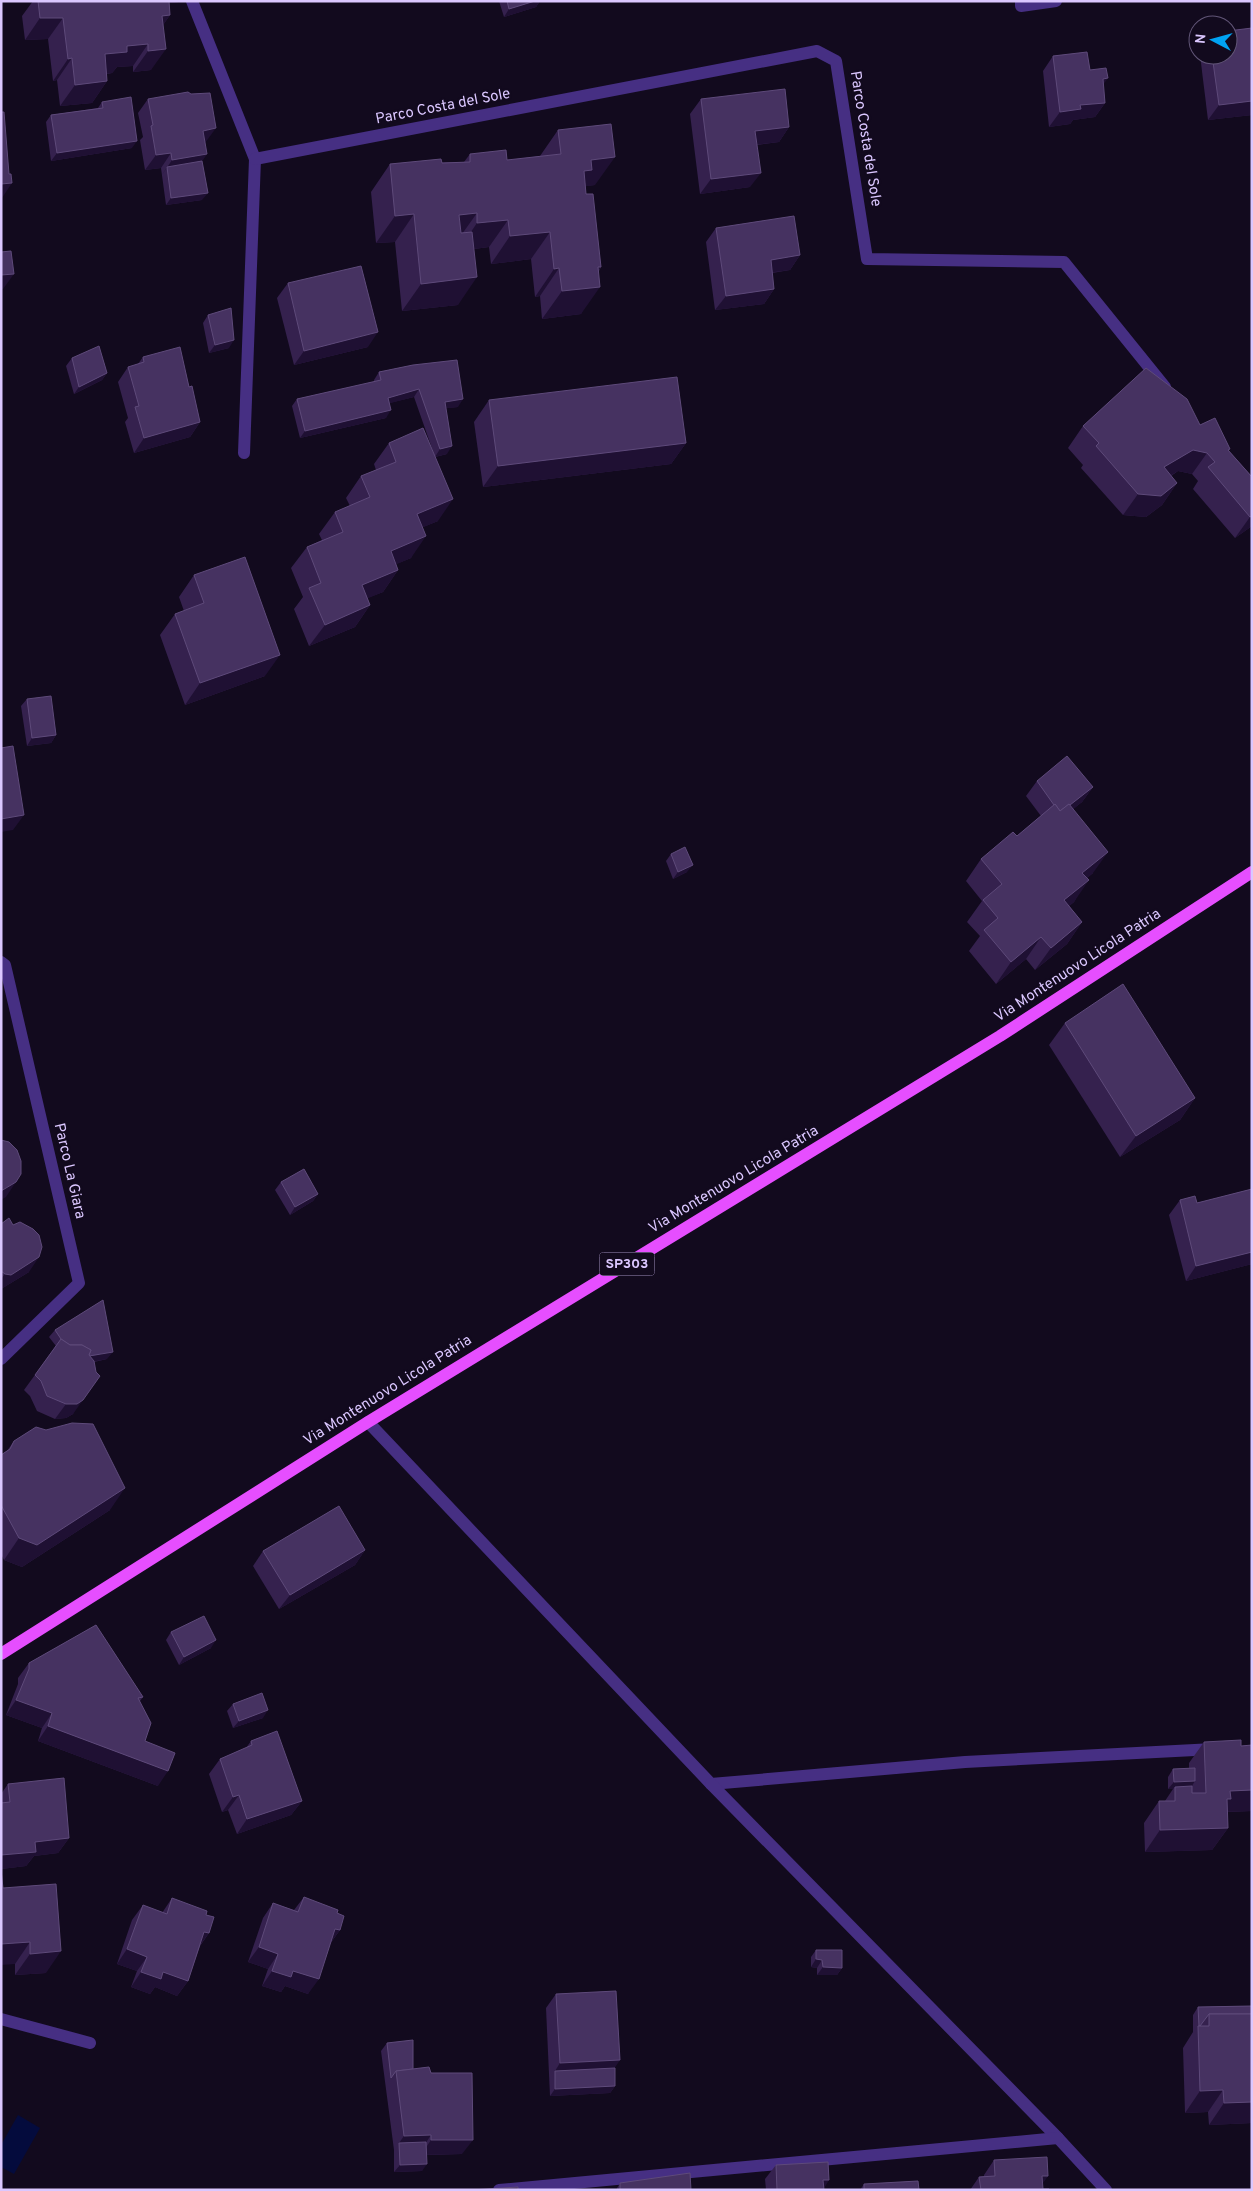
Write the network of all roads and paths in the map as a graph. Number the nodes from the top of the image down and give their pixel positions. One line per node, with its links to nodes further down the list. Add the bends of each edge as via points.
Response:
1 (192, 1): 4 (street)
2 (1021, 1): 3 (street, via 1021,6)
3 (1056, 1)
4 (255, 160): 5 (street, Parco Costa del Sole, via 817,51 836,61 867,259 1064,262); 6 (street)
5 (1170, 394)
6 (244, 453)
7 (1252, 872): 10 (main road, Via Montenuovo Licola Patria / SP303, via 1000,1036)
8 (1, 962): 9 (street, Parco La Giara, via 5,965 79,1283)
9 (1, 1359)
10 (368, 1422): 11 (main road, Via Montenuovo Licola Patria / SP303); 13 (street)
11 (1, 1654)
12 (1222, 1749): 13 (street, via 965,1762)
13 (711, 1784): 16 (street)
14 (1, 2019): 15 (street)
15 (90, 2043)
16 (1058, 2138): 17 (street); 18 (street)
17 (499, 2190)
18 (1106, 2190)

